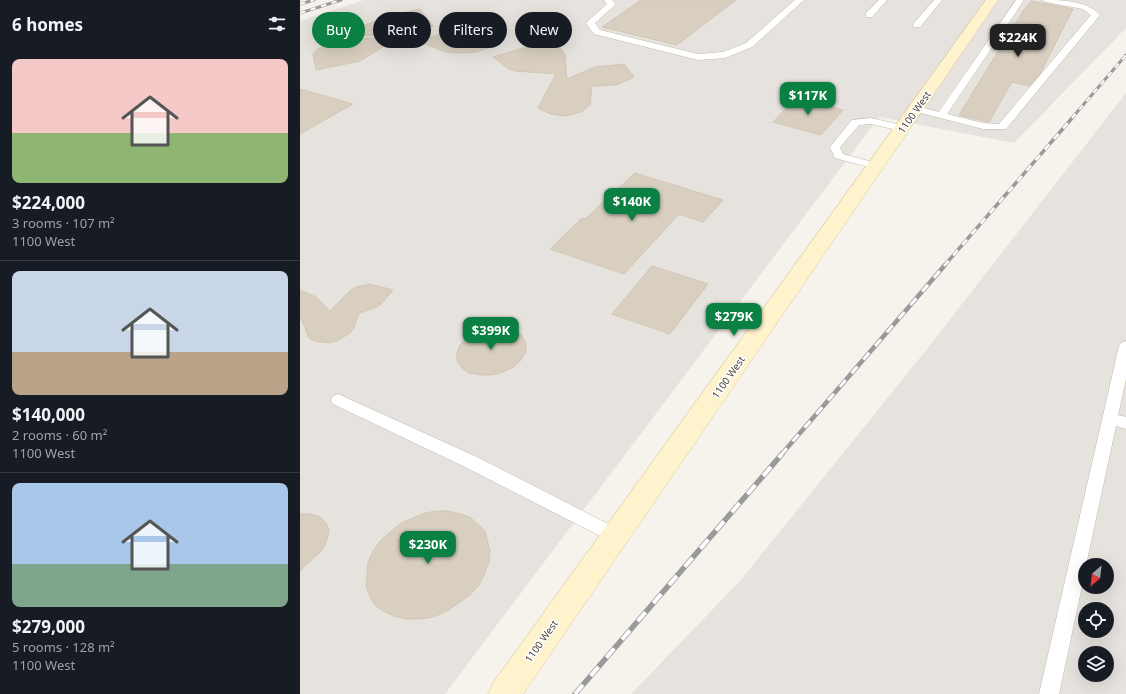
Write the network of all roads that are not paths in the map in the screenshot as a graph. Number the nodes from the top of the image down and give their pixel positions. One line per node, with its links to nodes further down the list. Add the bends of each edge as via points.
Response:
1 (608, 0): 2 (lane, via 612,4 590,23 597,32 698,57 725,55 749,45)
2 (800, 0)
3 (883, 0): 8 (lane)
4 (938, 0): 9 (lane)
5 (992, 0): 10 (street, 1100 West)
6 (1020, 0): 11 (lane)
7 (1046, 0): 11 (lane, via 1085,7 1096,15 1002,127 983,126)
8 (870, 15)
9 (917, 25)
10 (916, 109): 11 (lane); 12 (street, 1100 West)
11 (941, 116)
12 (902, 128): 13 (street, 1100 West); 13 (lane, via 871,121 856,122 835,147 839,156)
13 (876, 166): 17 (street, 1100 West)
14 (1126, 346): 16 (lane)
15 (338, 400): 17 (lane, via 471,462)
16 (1118, 420): 19 (lane)
17 (616, 536): 18 (street, 1100 West)
18 (504, 694)
19 (1049, 694)

